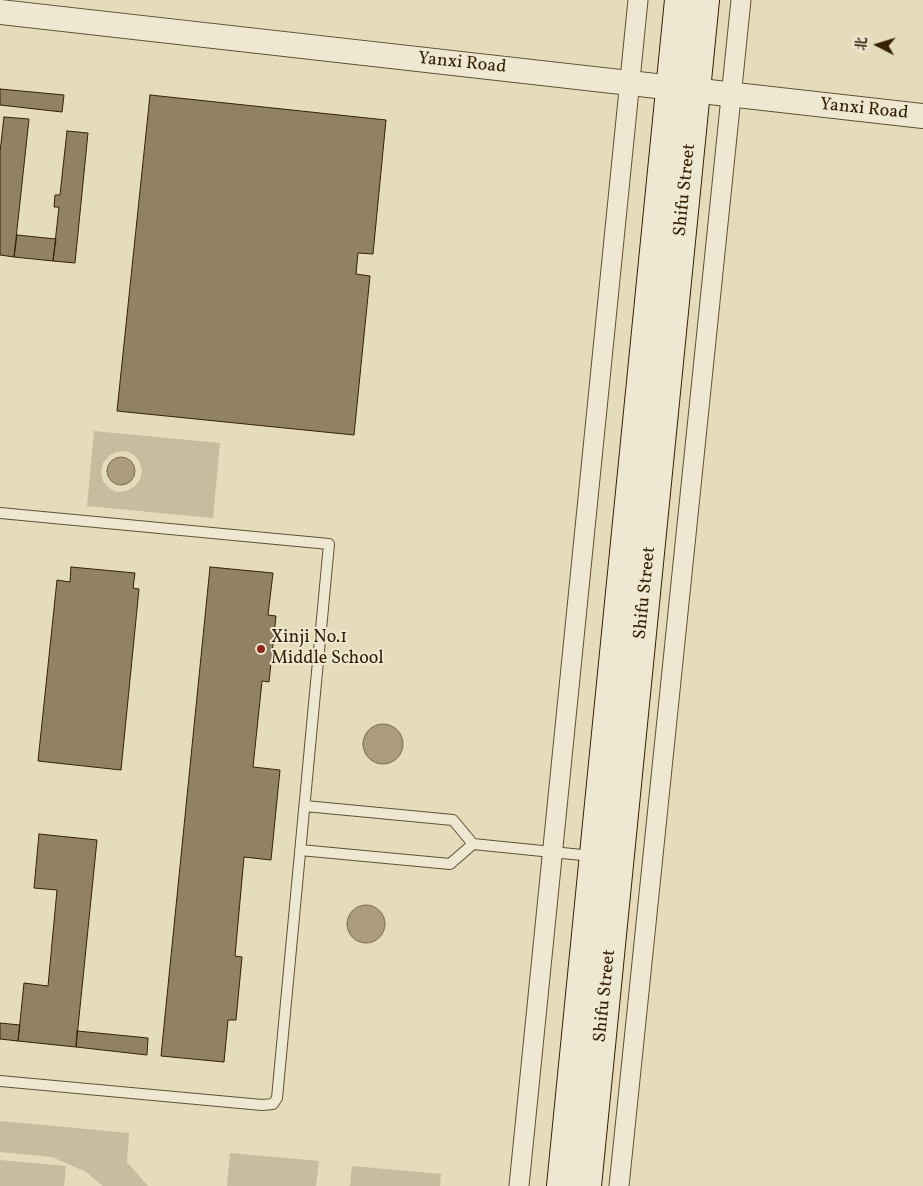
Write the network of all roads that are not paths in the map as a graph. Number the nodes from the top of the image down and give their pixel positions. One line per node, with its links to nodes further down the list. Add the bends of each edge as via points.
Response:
1 (638, 0): 6 (street)
2 (679, 0): 7 (main road, Shifu Street)
3 (706, 0): 7 (main road, Shifu Street)
4 (741, 0): 8 (street)
5 (0, 12): 6 (street, Yanxi Road)
6 (629, 83): 7 (street, Yanxi Road); 16 (street)
7 (683, 89): 8 (street, Yanxi Road); 14 (main road, Shifu Street); 18 (main road, Shifu Street)
8 (731, 95): 9 (street, Yanxi Road); 19 (street)
9 (923, 116)
10 (0, 513): 11 (lane, via 329,544)
11 (305, 806): 12 (lane, via 453,820); 13 (lane)
12 (473, 844): 13 (lane, via 450,864); 14 (lane)
13 (300, 850): 15 (lane, via 277,1098 273,1104)
14 (594, 856): 17 (main road, Shifu Street)
15 (0, 1081)
16 (519, 1186)
17 (561, 1186)
18 (587, 1186)
19 (619, 1186)

